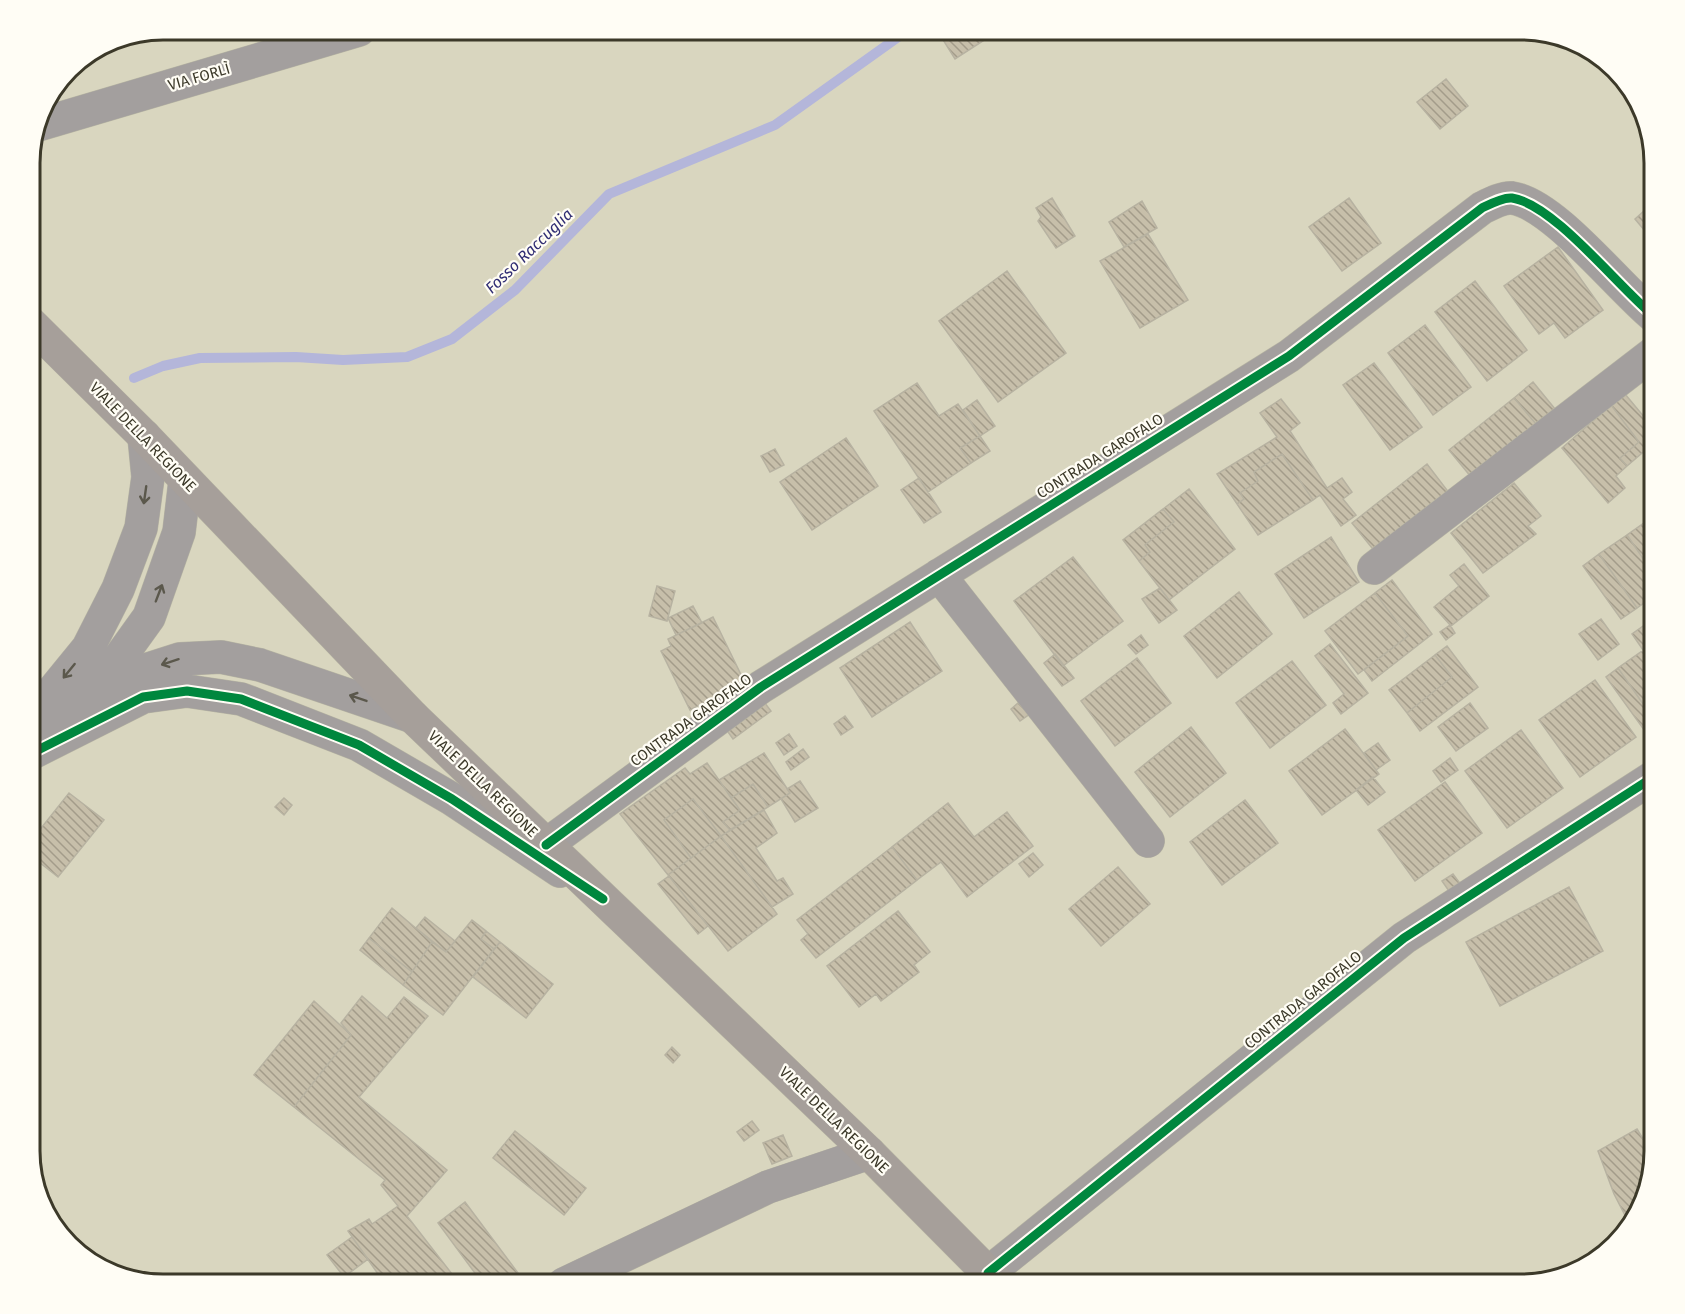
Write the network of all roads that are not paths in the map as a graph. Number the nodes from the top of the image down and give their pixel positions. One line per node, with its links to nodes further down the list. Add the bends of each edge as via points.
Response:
1 (325, 40): 2 (street, VIA FORLÌ)
2 (48, 122)
3 (1644, 306): 9 (street, CONTRADA GAROFALO, via 1557,223 1526,201 1509,197 1482,208 1288,356)
4 (41, 334): 6 (main road, VIALE DELLA REGIONE)
5 (1644, 360): 8 (street)
6 (144, 436): 7 (main road, VIALE DELLA REGIONE); 11 (street, one-way to 11, via 148,477 141,528 118,590 88,648)
7 (185, 481): 10 (street, one-way to 7, via 149,617 179,532); 12 (main road, VIALE DELLA REGIONE)
8 (1374, 568)
9 (939, 575): 17 (street); 18 (street, CONTRADA GAROFALO, via 761,687)
10 (102, 684): 12 (street, one-way to 10, via 260,665 221,657 180,659); 13 (street); 14 (street)
11 (41, 706)
12 (413, 717): 18 (main road, VIALE DELLA REGIONE)
13 (41, 722)
14 (41, 742)
15 (41, 747): 19 (street, via 143,697 187,691 240,699 359,745)
16 (1644, 783): 23 (street, CONTRADA GAROFALO, via 1404,938)
17 (1148, 841)
18 (546, 845): 19 (main road, VIALE DELLA REGIONE)
19 (603, 898): 20 (main road, VIALE DELLA REGIONE)
20 (869, 1153): 21 (street, via 768,1187); 22 (main road, VIALE DELLA REGIONE)
21 (585, 1274)
22 (989, 1274)
23 (998, 1274)

